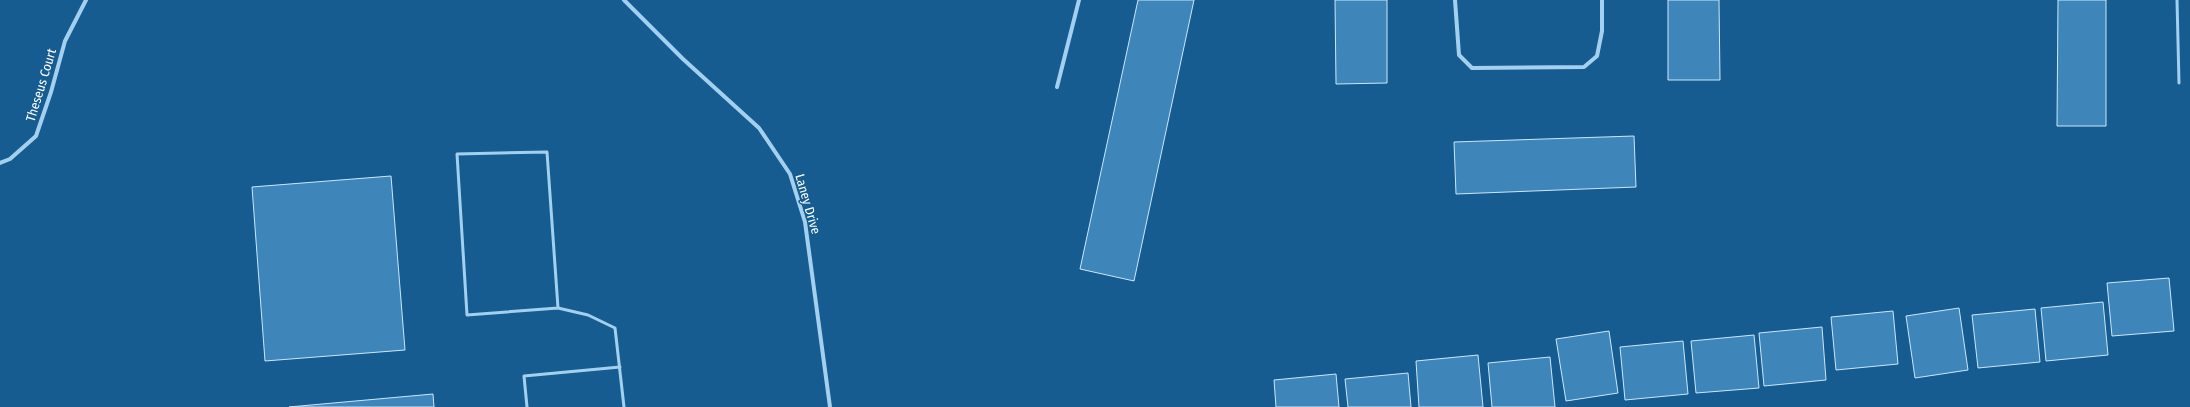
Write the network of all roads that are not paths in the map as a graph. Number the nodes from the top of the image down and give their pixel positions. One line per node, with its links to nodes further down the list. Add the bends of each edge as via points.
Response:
1 (86, 0): 9 (street, Theseus Court, via 65,41 36,136 10,159)
2 (624, 0): 14 (street, Laney Drive, via 683,59 759,128 790,174 805,222)
3 (1079, 0): 8 (street)
4 (1455, 0): 5 (street, via 1460,55 1472,68 1584,67 1597,56 1602,31)
5 (1602, 0)
6 (2177, 0): 7 (lane)
7 (2179, 83)
8 (1057, 86)
9 (0, 163)
10 (558, 308): 10 (lane, via 547,152 457,154 467,315); 11 (lane, via 588,314 615,328)
11 (620, 367): 12 (lane, via 524,376); 13 (lane)
12 (527, 407)
13 (624, 407)
14 (830, 407)

